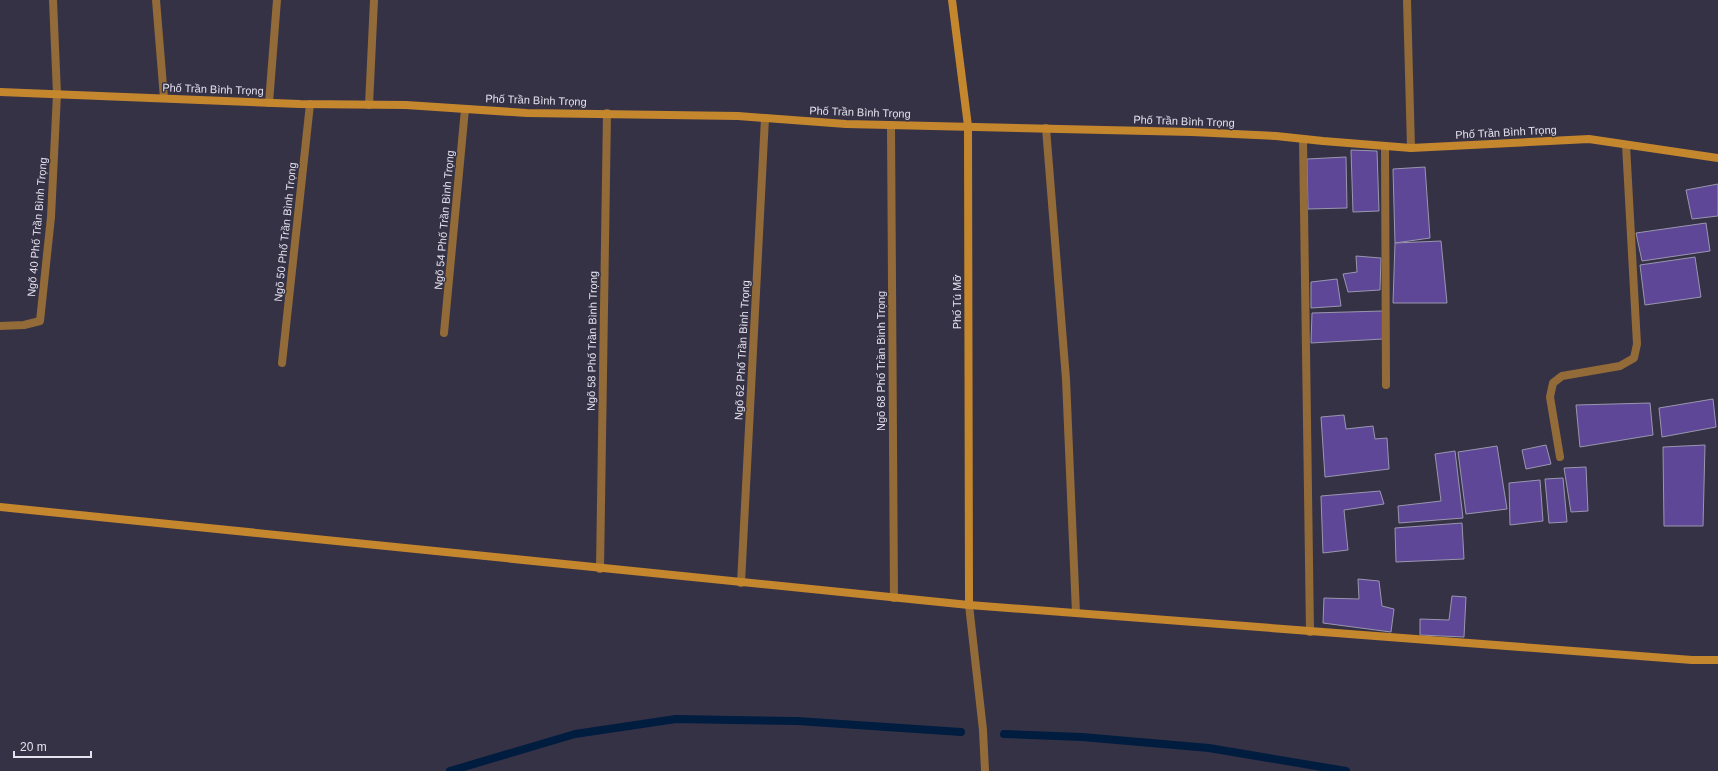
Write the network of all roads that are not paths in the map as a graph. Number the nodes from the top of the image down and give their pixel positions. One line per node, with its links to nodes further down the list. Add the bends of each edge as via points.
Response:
1 (53, 0): 8 (street)
2 (156, 0): 9 (street)
3 (277, 0): 10 (street)
4 (374, 0): 12 (street)
5 (952, 0): 17 (street, Phố Tú Mỡ)
6 (1408, 0): 22 (street)
7 (0, 92): 8 (street, Phố Trần Bình Trọng)
8 (57, 94): 9 (street, Phố Trần Bình Trọng); 24 (street, Ngõ 40 Phố Trần Bình Trọng, via 51,217 40,321)
9 (164, 98): 10 (street, Phố Trần Bình Trọng)
10 (270, 103): 11 (street, Phố Trần Bình Trọng)
11 (310, 104): 12 (street, Phố Trần Bình Trọng); 26 (street, Ngõ 50 Phố Trần Bình Trọng)
12 (369, 105): 13 (street, Phố Trần Bình Trọng)
13 (465, 109): 14 (street, Phố Trần Bình Trọng, via 527,113); 25 (street, Ngõ 54 Phố Trần Bình Trọng)
14 (606, 113): 15 (street, Phố Trần Bình Trọng); 30 (street, Ngõ 58 Phố Trần Bình Trọng)
15 (765, 118): 16 (street, Phố Trần Bình Trọng); 31 (street, Ngõ 62 Phố Trần Bình Trọng)
16 (891, 125): 17 (street, Phố Trần Bình Trọng); 32 (street, Ngõ 68 Phố Trần Bình Trọng)
17 (968, 126): 18 (street, Phố Trần Bình Trọng); 33 (street, Phố Tú Mỡ)
18 (1046, 128): 19 (street, Phố Trần Bình Trọng, via 1192,132); 34 (street, via 1066,379)
19 (1303, 139): 21 (street, Phố Trần Bình Trọng); 35 (street)
20 (1626, 145): 22 (street, Phố Trần Bình Trọng, via 1589,139); 23 (street, Phố Trần Bình Trọng); 28 (street, via 1637,344 1634,358 1620,366 1562,376 1553,383 1550,397)
21 (1385, 146): 22 (street, Phố Trần Bình Trọng); 27 (street)
22 (1411, 148)
23 (1718, 158)
24 (0, 326)
25 (444, 333)
26 (282, 363)
27 (1386, 386)
28 (1560, 456)
29 (0, 507): 30 (street)
30 (600, 569): 31 (street)
31 (742, 583): 32 (street)
32 (894, 598): 33 (street)
33 (969, 605): 34 (street); 37 (street)
34 (1076, 614): 35 (street)
35 (1310, 632): 36 (street)
36 (1718, 660)
37 (985, 771)

